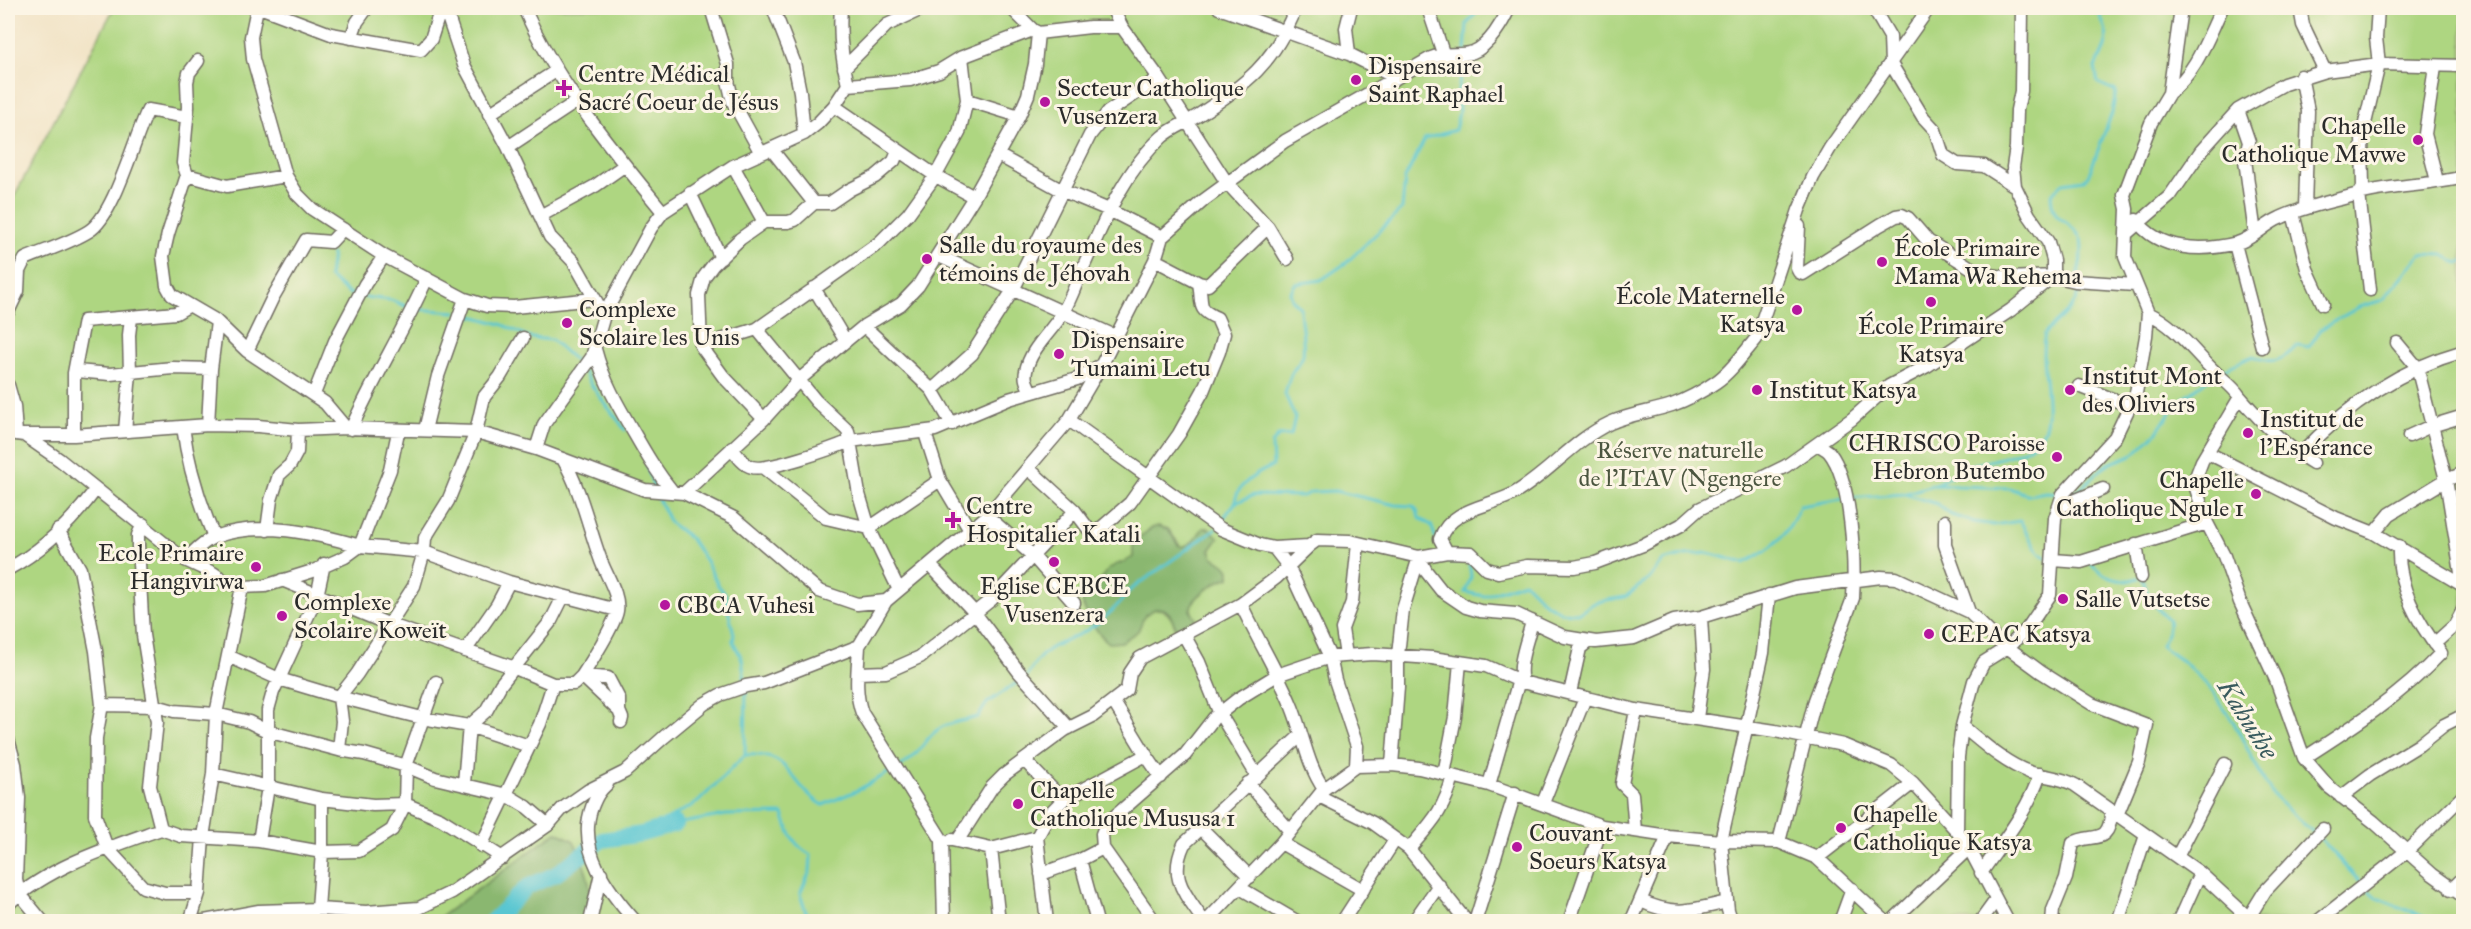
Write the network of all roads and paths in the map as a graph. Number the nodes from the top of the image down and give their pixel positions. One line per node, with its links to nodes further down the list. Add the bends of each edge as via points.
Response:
1 (257, 8): 61 (street, via 251,37 253,59)
2 (262, 8): 28 (street, via 317,30)
3 (367, 8): 28 (street)
4 (441, 8): 28 (street, via 431,39 422,50)
5 (445, 8): 49 (street, via 464,64)
6 (524, 8): 38 (street)
7 (711, 8): 56 (street, via 728,64 733,102)
8 (773, 8): 53 (street, via 794,62)
9 (841, 8): 37 (street)
10 (924, 8): 37 (street, via 887,25)
11 (1011, 8): 26 (street)
12 (1112, 8): 25 (street)
13 (1219, 8): 27 (street)
14 (1296, 8): 27 (street)
15 (1351, 8): 30 (street, via 1346,28)
16 (1428, 8): 29 (street)
17 (1509, 8): 29 (street, via 1482,47 1467,53)
18 (1873, 8): 33 (street, via 1890,37)
19 (1929, 8): 33 (street)
20 (2022, 8): 66 (street)
21 (2181, 8): 44 (street)
22 (2222, 8): 44 (street, via 2190,71)
23 (2300, 8): 39 (street, via 2303,25)
24 (2378, 8): 34 (street)
25 (1122, 27): 26 (street); 41 (street)
26 (1035, 32): 31 (street); 50 (street, via 1035,64)
27 (1286, 32): 30 (street); 52 (street, via 1248,81)
28 (351, 38)
29 (1443, 53): 42 (street)
30 (1349, 54): 42 (street)
31 (962, 57): 43 (street, via 939,71 910,80); 45 (street)
32 (198, 61): 51 (street, via 189,73)
33 (1891, 64): 66 (street, via 1935,130 1943,154 1957,164 1984,166); 75 (street, via 1830,148)
34 (2379, 64): 36 (street); 39 (street); 69 (street, via 2362,136 2363,188)
35 (2463, 66): 36 (street)
36 (2435, 67): 64 (street, via 2425,134)
37 (844, 68): 43 (street)
38 (556, 71): 46 (street); 49 (street)
39 (2325, 71): 40 (street)
40 (2301, 76): 48 (street); 72 (street, via 2308,111)
41 (1159, 78): 52 (street); 67 (street, via 1104,117)
42 (1396, 78): 65 (street, via 1285,141)
43 (848, 85): 47 (street)
44 (2169, 93): 73 (street, via 2151,123 2124,195)
45 (967, 100): 50 (street); 62 (street, via 959,133)
46 (576, 102): 54 (street); 58 (street)
47 (834, 106): 53 (street); 55 (street)
48 (2238, 110): 80 (street, via 2170,196); 84 (street, via 2249,142 2245,160)
49 (489, 114): 54 (street)
50 (1019, 116): 57 (street)
51 (187, 117): 60 (street, via 183,164); 103 (street, via 148,110 124,174 100,221 91,230 25,259 19,271 18,291)
52 (1187, 123): 65 (street); 74 (street, via 1163,136 1138,164)
53 (804, 134): 56 (street)
54 (508, 147): 78 (street)
55 (898, 151): 62 (street); 71 (street, via 894,161 875,177 830,203)
56 (766, 152): 59 (street); 71 (street)
57 (998, 155): 67 (street); 70 (street)
58 (625, 165): 76 (street); 78 (street)
59 (734, 166): 68 (street); 79 (street)
60 (187, 175): 61 (street, via 226,186); 102 (street, via 164,256 167,286 172,295)
61 (286, 176): 82 (street, via 312,209)
62 (936, 176): 70 (street); 96 (street, via 908,214 879,243)
63 (2463, 177): 64 (street)
64 (2437, 181): 69 (street)
65 (1227, 183): 81 (street); 85 (street)
66 (2015, 186): 92 (street, via 2048,242)
67 (1061, 190): 74 (street); 97 (street)
68 (690, 193): 76 (street); 89 (street)
69 (2359, 194): 72 (street); 98 (street)
70 (974, 197): 88 (street)
71 (814, 203): 79 (street, via 795,220)
72 (2305, 208): 77 (street)
73 (2127, 209): 80 (street); 83 (street)
74 (1109, 210): 85 (street); 104 (street)
75 (1799, 210): 92 (street, via 1797,267 1803,274 1902,215 1928,241 1974,269 2010,278); 187 (street, via 1756,339 1718,381 1672,405 1612,422 1580,441 1513,494 1469,510 1443,530 1440,539)
76 (663, 212): 106 (street)
77 (2293, 213): 84 (street); 101 (street, via 2307,269)
78 (540, 216): 99 (street, via 550,237 574,262)
79 (764, 222): 89 (street)
80 (2139, 225): 83 (street); 86 (street, via 2178,248)
81 (1268, 227): 90 (street); 94 (street, via 1208,285)
82 (343, 229): 87 (street); 118 (street, via 331,242 306,240)
83 (2126, 234): 95 (street, via 2125,257)
84 (2255, 234): 86 (street)
85 (1162, 237): 91 (street)
86 (2235, 244): 116 (street)
87 (384, 256): 93 (street); 130 (street, via 335,341)
88 (939, 256): 97 (street); 109 (street, via 901,304)
89 (721, 258): 115 (street, via 704,277 699,295)
90 (1287, 259)
91 (1155, 260): 94 (street); 111 (street)
92 (2053, 276): 95 (street); 151 (street, via 2011,310 1927,366 1889,386)
93 (427, 278): 100 (street); 140 (street)
94 (1199, 283): 161 (street, via 1201,307 1217,318 1224,334 1203,391)
95 (2135, 285): 105 (street)
96 (814, 288): 110 (street); 113 (street)
97 (1013, 290): 104 (street); 128 (street, via 972,354)
98 (2370, 290)
99 (594, 299): 100 (street, via 514,307); 106 (street)
100 (462, 303): 142 (street)
101 (2323, 304)
102 (188, 306): 107 (street, via 176,313); 108 (street)
103 (8, 312)
104 (1062, 313): 111 (street); 129 (street, via 1026,369 1025,380)
105 (2148, 313): 131 (street, via 2166,321); 132 (street, via 2139,380)
106 (604, 315): 117 (street)
107 (131, 318): 123 (street, via 84,321); 124 (street)
108 (217, 322): 118 (street); 122 (street)
109 (864, 326): 113 (street); 128 (street)
110 (757, 329): 115 (street); 125 (street)
111 (1115, 336): 120 (street)
112 (523, 338): 145 (street, via 484,397)
113 (845, 340): 125 (street)
114 (2397, 343): 121 (street)
115 (701, 346): 134 (street)
116 (2262, 347)
117 (595, 349): 153 (street, via 544,424); 166 (street, via 623,416)
118 (247, 351): 130 (street)
119 (2463, 351): 121 (street)
120 (1102, 364): 129 (street, via 1077,379); 135 (street)
121 (2417, 367): 138 (street); 155 (street, via 2350,409)
122 (211, 369): 124 (street); 137 (street)
123 (74, 373): 124 (street); 148 (street)
124 (130, 373): 143 (street)
125 (800, 380): 134 (street); 150 (street, via 848,431)
126 (8, 385): 147 (street)
127 (2079, 386): 132 (street)
128 (932, 390): 136 (street)
129 (1031, 392): 136 (street)
130 (314, 394): 140 (street)
131 (2240, 397): 154 (street); 155 (street, via 2269,430)
132 (2130, 406): 167 (street, via 2115,437 2071,484)
133 (2463, 416): 138 (street)
134 (764, 419): 152 (street)
135 (1069, 420): 158 (street); 161 (street)
136 (952, 424): 146 (street)
137 (208, 425): 139 (street); 141 (street)
138 (2431, 426): 149 (street); 163 (street)
139 (183, 427): 143 (street); 179 (street, via 200,502)
140 (348, 429): 141 (street); 144 (street)
141 (298, 430): 175 (street, via 297,452 279,475)
142 (425, 430): 144 (street); 145 (street)
143 (125, 431): 148 (street)
144 (398, 432): 182 (street, via 390,470)
145 (476, 432): 153 (street); 186 (street, via 448,501 425,538)
146 (925, 433): 150 (street); 162 (street)
147 (16, 434): 148 (street); 164 (street, via 60,460)
148 (74, 435)
149 (2409, 436)
150 (850, 441): 159 (street); 173 (street)
151 (1818, 444): 187 (street, via 1786,466 1700,509 1681,525 1601,561 1574,567 1527,566 1498,572 1481,565 1472,554); 198 (street, via 1829,452 1843,482)
152 (732, 448): 159 (street, via 749,466); 166 (street)
153 (536, 449): 156 (street)
154 (2208, 453): 171 (street, via 2194,483); 177 (street)
155 (2300, 455): 157 (street)
156 (562, 459): 166 (street, via 645,490); 210 (street, via 574,479)
157 (2313, 463)
158 (1028, 468): 168 (street); 169 (street)
159 (765, 469): 173 (street, via 826,518)
160 (2463, 473): 163 (street)
161 (1150, 476): 168 (street, via 1130,503 1094,535); 185 (street, via 1217,526)
162 (940, 480): 173 (street); 176 (street)
163 (2446, 480): 177 (street, via 2390,514); 178 (street)
164 (96, 489): 172 (street); 174 (street)
165 (2103, 489): 167 (street, via 2083,499)
166 (673, 492): 206 (street, via 734,518 819,591 857,604)
167 (2060, 502): 191 (street, via 2055,518)
168 (1076, 511): 188 (street)
169 (987, 516): 176 (street); 188 (street)
170 (1945, 521): 211 (street, via 1945,545)
171 (2207, 523): 181 (street); 259 (street, via 2276,680)
172 (143, 524): 190 (street); 240 (street, via 138,544 143,635)
173 (869, 528): 202 (street)
174 (58, 530): 195 (street, via 36,551); 239 (street, via 80,569)
175 (267, 530): 179 (street); 182 (street, via 313,533)
176 (970, 532): 193 (street)
177 (2374, 533): 184 (street)
178 (2459, 534): 200 (street)
179 (214, 537): 190 (street)
180 (1358, 543): 183 (street, via 1317,540); 189 (street); 223 (street, via 1352,602 1342,630)
181 (2136, 544): 191 (street, via 2080,562); 196 (street)
182 (360, 546): 186 (street); 192 (street, via 345,557)
183 (1309, 546): 185 (street); 194 (street)
184 (2399, 546): 200 (street); 218 (street, via 2400,576 2410,606)
185 (1274, 548): 194 (street)
186 (424, 552): 199 (street); 215 (street, via 414,586)
187 (1444, 554): 189 (street)
188 (1032, 555): 207 (street); 212 (street)
189 (1419, 556): 214 (street, via 1441,590 1454,600 1480,611 1516,614); 222 (street, via 1403,609)
190 (186, 560): 201 (street)
191 (2053, 560): 220 (street, via 2050,595 2045,605)
192 (324, 564): 197 (street); 204 (street)
193 (930, 566): 202 (street); 212 (street)
194 (1288, 566): 208 (street); 225 (street)
195 (8, 569)
196 (2142, 577)
197 (282, 580): 201 (street); 204 (street)
198 (1854, 580): 203 (street); 211 (street, via 1896,578); 254 (street, via 1848,616)
199 (509, 582): 205 (street); 221 (street)
200 (2463, 586)
201 (242, 587): 224 (street)
202 (899, 590): 206 (street)
203 (1769, 595): 213 (street); 249 (street, via 1763,653)
204 (317, 596): 215 (street); 231 (street)
205 (563, 597): 210 (street); 227 (street, via 551,621)
206 (886, 601): 219 (street)
207 (1074, 603)
208 (1241, 604): 216 (street); 229 (street)
209 (2463, 608): 218 (street, via 2455,625)
210 (617, 610): 230 (street)
211 (1969, 612): 220 (street)
212 (975, 613): 228 (street, via 920,657 886,672); 251 (street, via 1019,672)
213 (1701, 617): 217 (street, via 1674,621 1634,638); 247 (street, via 1704,669)
214 (1532, 621): 217 (street, via 1565,637); 232 (street, via 1521,662)
215 (388, 624): 221 (street); 236 (street)
216 (1184, 635): 238 (street, via 1140,658 1130,674 1127,690); 243 (street)
217 (1589, 641): 235 (street, via 1580,648)
218 (2434, 644): 259 (street, via 2441,653 2429,666 2338,737)
219 (860, 646): 228 (street); 268 (street, via 738,688 704,704)
220 (2008, 647): 250 (street, via 1984,662 1974,681); 284 (street, via 2092,704 2147,725 2139,762)
221 (465, 651): 227 (street)
222 (1398, 655): 223 (street); 226 (street); 262 (street)
223 (1346, 656): 225 (street)
224 (228, 657): 231 (street); 242 (street)
225 (1330, 657): 229 (street); 264 (street, via 1357,746)
226 (1460, 662): 232 (street, via 1486,666); 267 (street)
227 (515, 668): 234 (street); 248 (street, via 486,711)
228 (858, 673): 297 (street, via 857,698 862,713)
229 (1277, 675): 243 (street); 253 (street)
230 (582, 676): 234 (street, via 574,684); 245 (street)
231 (279, 679): 236 (street); 252 (street, via 268,710)
232 (1521, 681): 235 (street); 273 (street)
233 (436, 682): 246 (street)
234 (553, 684): 256 (street)
235 (1570, 693): 237 (street)
236 (339, 697): 246 (street); 257 (street)
237 (1585, 698): 241 (street); 282 (street)
238 (1113, 701): 251 (street); 258 (street)
239 (102, 705): 240 (street); 305 (street, via 96,738 95,815)
240 (156, 706): 242 (street); 288 (street, via 150,786)
241 (1636, 710): 247 (street); 291 (street, via 1622,784 1632,794)
242 (216, 714): 252 (street); 265 (street)
243 (1220, 714): 269 (street); 270 (street)
244 (2463, 715): 279 (street)
245 (620, 716)
246 (422, 718): 248 (street); 263 (street)
247 (1697, 718): 249 (street)
248 (469, 726): 256 (street); 271 (street)
249 (1747, 726): 254 (street); 301 (street)
250 (1962, 726): 266 (street, via 2013,764); 292 (street)
251 (1069, 728): 260 (street)
252 (267, 731): 257 (street); 274 (street)
253 (1300, 735): 270 (street); 275 (street)
254 (1804, 737): 272 (street, via 1875,756); 302 (street)
255 (8, 740): 327 (street, via 19,798)
256 (529, 746): 277 (street)
257 (339, 750): 263 (street)
258 (1146, 755): 269 (street); 281 (street)
259 (2304, 758): 279 (street)
260 (1024, 760): 281 (street); 298 (street, via 992,787)
261 (2224, 764): 312 (street)
262 (1392, 765): 264 (street); 267 (street)
263 (406, 766): 271 (street, via 435,778); 283 (street)
264 (1356, 766): 275 (street)
265 (213, 774): 274 (street); 295 (street)
266 (2040, 774): 284 (street, via 2075,785); 317 (street, via 2021,815)
267 (1448, 775): 273 (street); 309 (street, via 1447,799)
268 (616, 777): 285 (street, via 562,809); 316 (street, via 599,791 588,824 590,851)
269 (1161, 777): 306 (street, via 1106,824)
270 (1252, 778): 287 (street); 290 (street)
271 (464, 783): 277 (street)
272 (1912, 783): 292 (street); 314 (street)
273 (1489, 785): 276 (street)
274 (268, 787): 280 (street); 300 (street)
275 (1322, 792): 290 (street); 299 (street)
276 (1515, 793): 282 (street); 351 (street)
277 (507, 795): 285 (street); 304 (street)
278 (2463, 795): 310 (street)
279 (2341, 797): 310 (street)
280 (322, 799): 283 (street); 311 (street)
281 (1063, 800): 296 (street)
282 (1543, 803): 286 (street)
283 (405, 804): 304 (street, via 441,819); 311 (street, via 392,830 358,850)
284 (2114, 813): 293 (street); 360 (street, via 2102,836 2073,843)
285 (548, 825): 313 (street)
286 (1602, 826): 291 (street); 352 (street)
287 (1200, 827): 320 (street); 346 (street, via 1184,844 1176,866 1180,885)
288 (161, 829): 295 (street, via 181,836); 305 (street)
289 (2323, 829): 335 (street, via 2265,891)
290 (1290, 831): 303 (street)
291 (1635, 831): 294 (street)
292 (1957, 831): 307 (street)
293 (2146, 835): 312 (street); 361 (street)
294 (1668, 836): 301 (street); 331 (street)
295 (203, 837): 300 (street); 328 (street)
296 (1037, 837): 308 (street); 319 (street)
297 (942, 840): 298 (street); 341 (street)
298 (958, 840): 308 (street)
299 (1395, 840): 309 (street); 325 (street)
300 (259, 841): 311 (street)
301 (1721, 841): 302 (street); 332 (street)
302 (1779, 842): 314 (street)
303 (1281, 843): 320 (street); 325 (street)
304 (481, 846): 313 (street)
305 (106, 848): 327 (street, via 51,873); 328 (street, via 143,887 165,893)
306 (1103, 848): 315 (street); 345 (street)
307 (1969, 848): 317 (street); 357 (street)
308 (990, 849): 342 (street)
309 (1409, 849): 322 (street)
310 (2407, 851): 326 (street); 363 (street)
311 (322, 852): 334 (street)
312 (2177, 857): 318 (street)
313 (503, 858): 334 (street, via 452,892 418,908 366,912)
314 (1817, 858): 324 (street)
315 (1080, 860): 319 (street); 344 (street)
316 (601, 873): 339 (street); 340 (street, via 620,905)
317 (1980, 873): 330 (street)
318 (2200, 873): 335 (street); 362 (street)
319 (1041, 874): 343 (street)
320 (1250, 877): 323 (street)
321 (2463, 877): 326 (street)
322 (1439, 885): 349 (street); 350 (street)
323 (1240, 888): 346 (street); 347 (street)
324 (1852, 889): 355 (street); 356 (street)
325 (1363, 890): 348 (street)
326 (2451, 890): 329 (street)
327 (19, 893): 333 (street); 336 (street)
328 (199, 893): 337 (street)
329 (2463, 897)
330 (1996, 900): 358 (street); 359 (street)
331 (1641, 901): 332 (street, via 1656,909 1683,912); 353 (street)
332 (1727, 902): 354 (street)
333 (8, 904)
334 (318, 909): 338 (street, via 259,911)
335 (2249, 920)
336 (43, 921)
337 (190, 921)
338 (199, 921)
339 (590, 921)
340 (636, 921)
341 (944, 921)
342 (999, 921)
343 (1047, 921)
344 (1097, 921)
345 (1155, 921)
346 (1205, 921)
347 (1298, 921)
348 (1342, 921)
349 (1413, 921)
350 (1467, 921)
351 (1475, 921)
352 (1569, 921)
353 (1630, 921)
354 (1732, 921)
355 (1840, 921)
356 (1886, 921)
357 (1891, 921)
358 (1980, 921)
359 (2008, 921)
360 (2052, 921)
361 (2118, 921)
362 (2178, 921)
363 (2317, 921)

